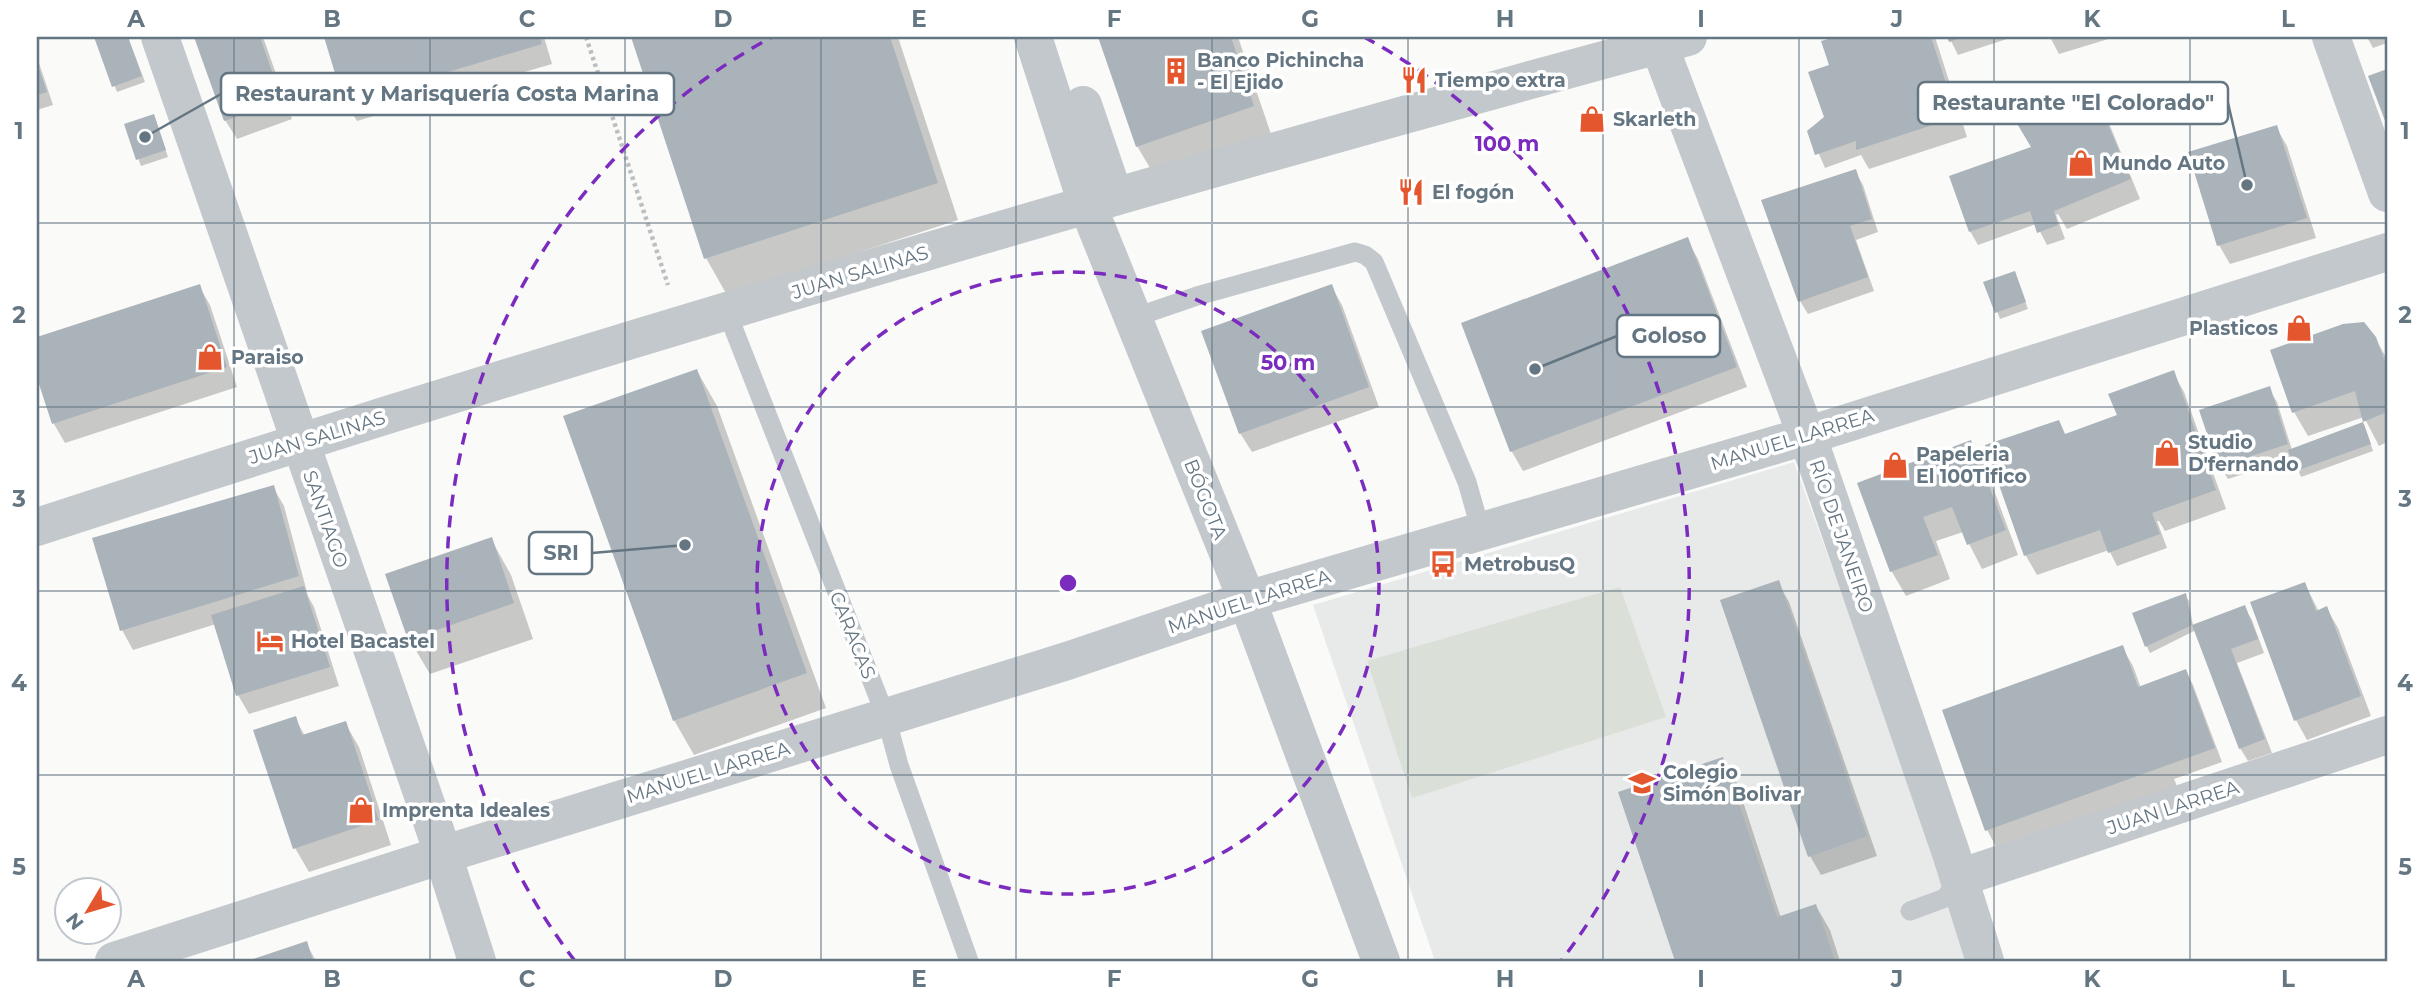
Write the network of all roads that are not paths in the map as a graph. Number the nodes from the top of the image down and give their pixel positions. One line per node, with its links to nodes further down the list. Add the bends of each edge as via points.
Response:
1 (160, 37): 12 (street, SANTIAGO)
2 (1033, 37): 7 (street, BÓGOTA)
3 (1060, 37): 7 (street, BÓGOTA)
4 (2331, 37): 6 (street)
5 (1668, 39): 7 (street, JUAN SALINAS); 11 (street, RÍO DE JANEIRO)
6 (2387, 193)
7 (1100, 200): 9 (street, JUAN SALINAS); 10 (street, BÓGOTA)
8 (2387, 252): 11 (street, MANUEL LARREA)
9 (727, 312): 12 (street, JUAN SALINAS); 16 (lane, CARACAS)
10 (1133, 318): 14 (lane, via 1355,252 1365,255 1374,262 1467,482); 15 (street, BÓGOTA)
11 (1806, 436): 14 (street, MANUEL LARREA); 19 (street, RÍO DE JANEIRO)
12 (299, 441): 13 (street, JUAN SALINAS); 18 (street, SANTIAGO)
13 (37, 527)
14 (1481, 531): 15 (street, MANUEL LARREA)
15 (1247, 600): 16 (street, MANUEL LARREA); 24 (street, BÓGOTA)
16 (886, 717): 18 (street, MANUEL LARREA); 23 (lane, CARACAS)
17 (2387, 736): 19 (street, JUAN LARREA)
18 (433, 868): 21 (street, MANUEL LARREA); 22 (street, SANTIAGO)
19 (1959, 878): 20 (lane, via 1945,898); 25 (street, RÍO DE JANEIRO)
20 (1910, 911)
21 (114, 961)
22 (477, 961)
23 (969, 961)
24 (1381, 961)
25 (1985, 961)

